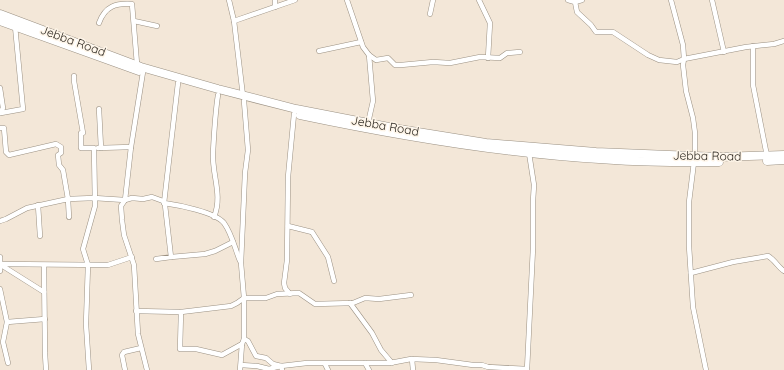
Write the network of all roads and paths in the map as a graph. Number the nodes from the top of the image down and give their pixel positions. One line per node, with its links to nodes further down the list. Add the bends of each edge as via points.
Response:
1 (229, 0): 18 (street)
2 (275, 0): 13 (street)
3 (295, 0): 13 (street)
4 (347, 0): 23 (street)
5 (433, 0): 15 (street)
6 (479, 0): 29 (street, via 490,23)
7 (568, 0): 12 (street)
8 (582, 0): 12 (street)
9 (671, 0): 30 (street, via 683,45)
10 (712, 0): 27 (street)
11 (132, 2): 17 (street); 19 (street, via 115,4 102,16)
12 (576, 2): 30 (street, via 577,12 596,32 613,32 659,60 677,62)
13 (275, 7): 18 (street)
14 (0, 14): 31 (highway, Jebba Road)
15 (430, 14)
16 (0, 21): 20 (highway)
17 (134, 21): 21 (street); 31 (street)
18 (234, 21): 37 (street)
19 (99, 23)
20 (15, 26): 32 (highway); 39 (street, via 23,110)
21 (157, 26)
22 (784, 40): 24 (street, via 774,44)
23 (361, 42): 25 (street); 28 (street)
24 (753, 46): 27 (street); 48 (street, via 754,85)
25 (319, 51)
26 (520, 52): 29 (street, via 507,53 500,58)
27 (724, 52): 30 (street)
28 (369, 55): 29 (street, via 376,60 388,58 395,65); 41 (street, via 373,101)
29 (488, 58)
30 (684, 59): 49 (street, via 686,91 695,133)
31 (137, 64): 37 (highway, Jebba Road)
32 (143, 72): 34 (highway); 43 (street)
33 (74, 76): 44 (street, via 83,133 81,148)
34 (178, 83): 36 (highway); 54 (street)
35 (0, 88): 39 (street, via 3,108)
36 (218, 95): 37 (highway); 57 (street, via 213,153 218,197)
37 (244, 98): 40 (highway); 41 (highway, Jebba Road); 66 (street, via 248,150)
38 (99, 109): 45 (street)
39 (0, 113)
40 (294, 114): 46 (highway, via 423,139); 59 (street, via 288,176)
41 (368, 123): 49 (highway, Jebba Road, via 486,143)
42 (0, 128): 52 (street, via 4,128 6,152 9,155 56,144 61,147 58,165 63,170)
43 (131, 147): 45 (street); 53 (street)
44 (94, 148): 45 (street); 51 (street)
45 (101, 148)
46 (529, 153): 49 (highway, via 645,162); 93 (street, via 534,185)
47 (784, 155): 48 (highway, Jebba Road)
48 (767, 156): 49 (highway, Jebba Road)
49 (694, 159): 50 (highway); 72 (street, via 689,202)
50 (784, 160)
51 (94, 198): 52 (street); 53 (street); 69 (street, via 95,206 83,249)
52 (68, 199): 55 (street); 56 (street)
53 (125, 200): 54 (street, via 152,197); 63 (street, via 121,206 122,220 124,236)
54 (164, 203): 57 (street, via 190,208); 64 (street)
55 (38, 205): 58 (street); 60 (street)
56 (69, 217)
57 (214, 217): 61 (street, via 223,222)
58 (0, 221)
59 (288, 226): 73 (street, via 312,232 328,257); 76 (street, via 284,283)
60 (40, 236)
61 (233, 242): 64 (street, via 205,254); 66 (street)
62 (0, 257): 67 (street)
63 (132, 257): 69 (street, via 108,265); 80 (street)
64 (171, 257): 65 (street)
65 (156, 259)
66 (241, 262): 78 (street)
67 (0, 264): 68 (street); 70 (street); 75 (street)
68 (44, 265): 69 (street); 75 (street)
69 (88, 265): 95 (street, via 86,324)
70 (0, 271)
71 (784, 271): 72 (street, via 768,256)
72 (691, 273): 101 (street, via 693,306)
73 (334, 281)
74 (0, 289): 83 (street)
75 (44, 292): 82 (street)
76 (290, 294): 78 (street); 79 (street, via 299,293 315,304)
77 (412, 295): 79 (street, via 365,298)
78 (244, 298): 81 (street, via 231,306); 84 (street)
79 (350, 303): 89 (street)
80 (136, 311): 81 (street); 85 (street)
81 (181, 312): 84 (street, via 180,349 196,349 222,355)
82 (45, 319): 83 (street); 94 (street)
83 (7, 322): 87 (street, via 3,342)
84 (243, 342): 91 (street); 92 (street, via 248,340 256,356 266,358)
85 (141, 348): 96 (street, via 124,352 122,355); 97 (street)
86 (412, 359): 89 (street); 93 (street); 100 (street)
87 (8, 363)
88 (365, 363): 89 (street); 90 (street); 99 (street)
89 (392, 363)
90 (325, 364): 92 (street, via 307,363); 98 (street)
91 (240, 368): 92 (street)
92 (281, 368)
93 (527, 369)
94 (46, 370)
95 (89, 370)
96 (125, 370)
97 (148, 370)
98 (328, 370)
99 (369, 370)
100 (413, 370)
101 (706, 370)

